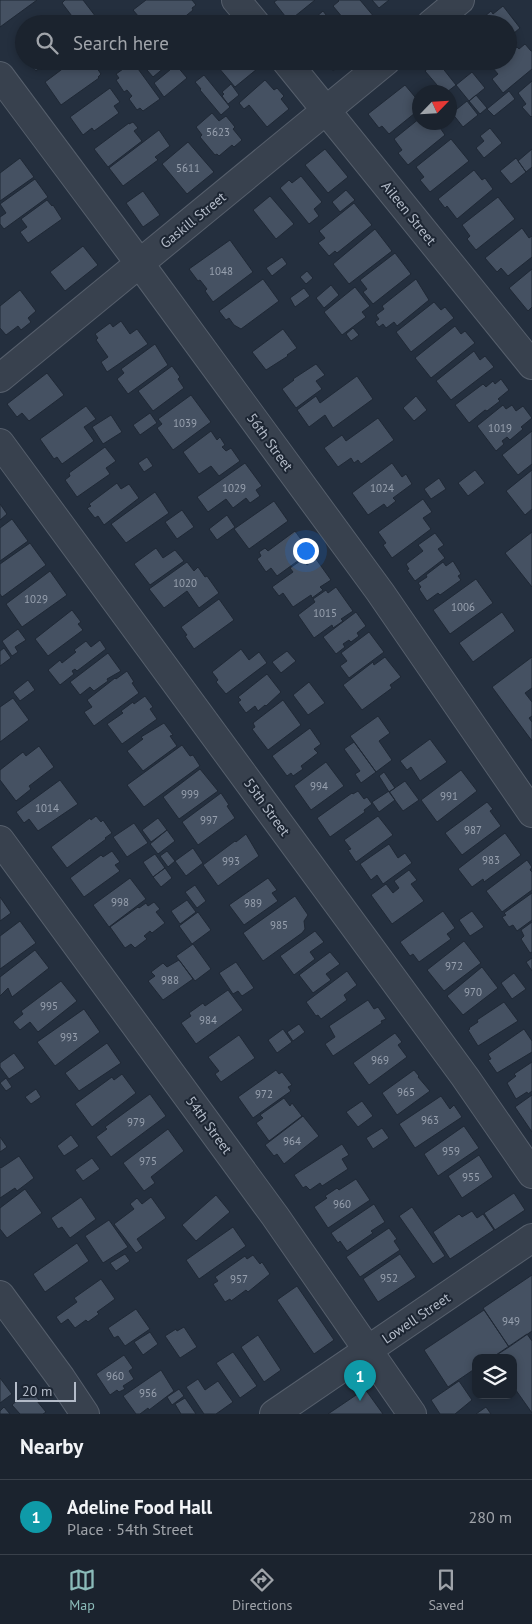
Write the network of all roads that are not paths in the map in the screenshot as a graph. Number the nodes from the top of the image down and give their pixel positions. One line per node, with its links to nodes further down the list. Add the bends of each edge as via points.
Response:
1 (236, 0): 3 (street)
2 (460, 0): 4 (street)
3 (248, 15)
4 (442, 15)
5 (293, 70): 8 (street, Aileen Street)
6 (375, 70): 8 (street, Gaskill Street)
7 (0, 76): 9 (street, 56th Street)
8 (326, 111): 9 (street, Gaskill Street); 10 (street, Aileen Street)
9 (140, 264): 11 (street, Gaskill Street); 13 (street, 56th Street, via 380,592)
10 (532, 365)
11 (0, 378)
12 (0, 443): 15 (street, 55th Street, via 465,1077)
13 (532, 813)
14 (0, 840): 18 (street, 54th Street)
15 (532, 1174)
16 (532, 1238): 18 (street, Lowell Street)
17 (0, 1295): 19 (street)
18 (369, 1350): 20 (street, Lowell Street); 21 (street, 54th Street)
19 (86, 1414)
20 (274, 1414)
21 (412, 1414)

